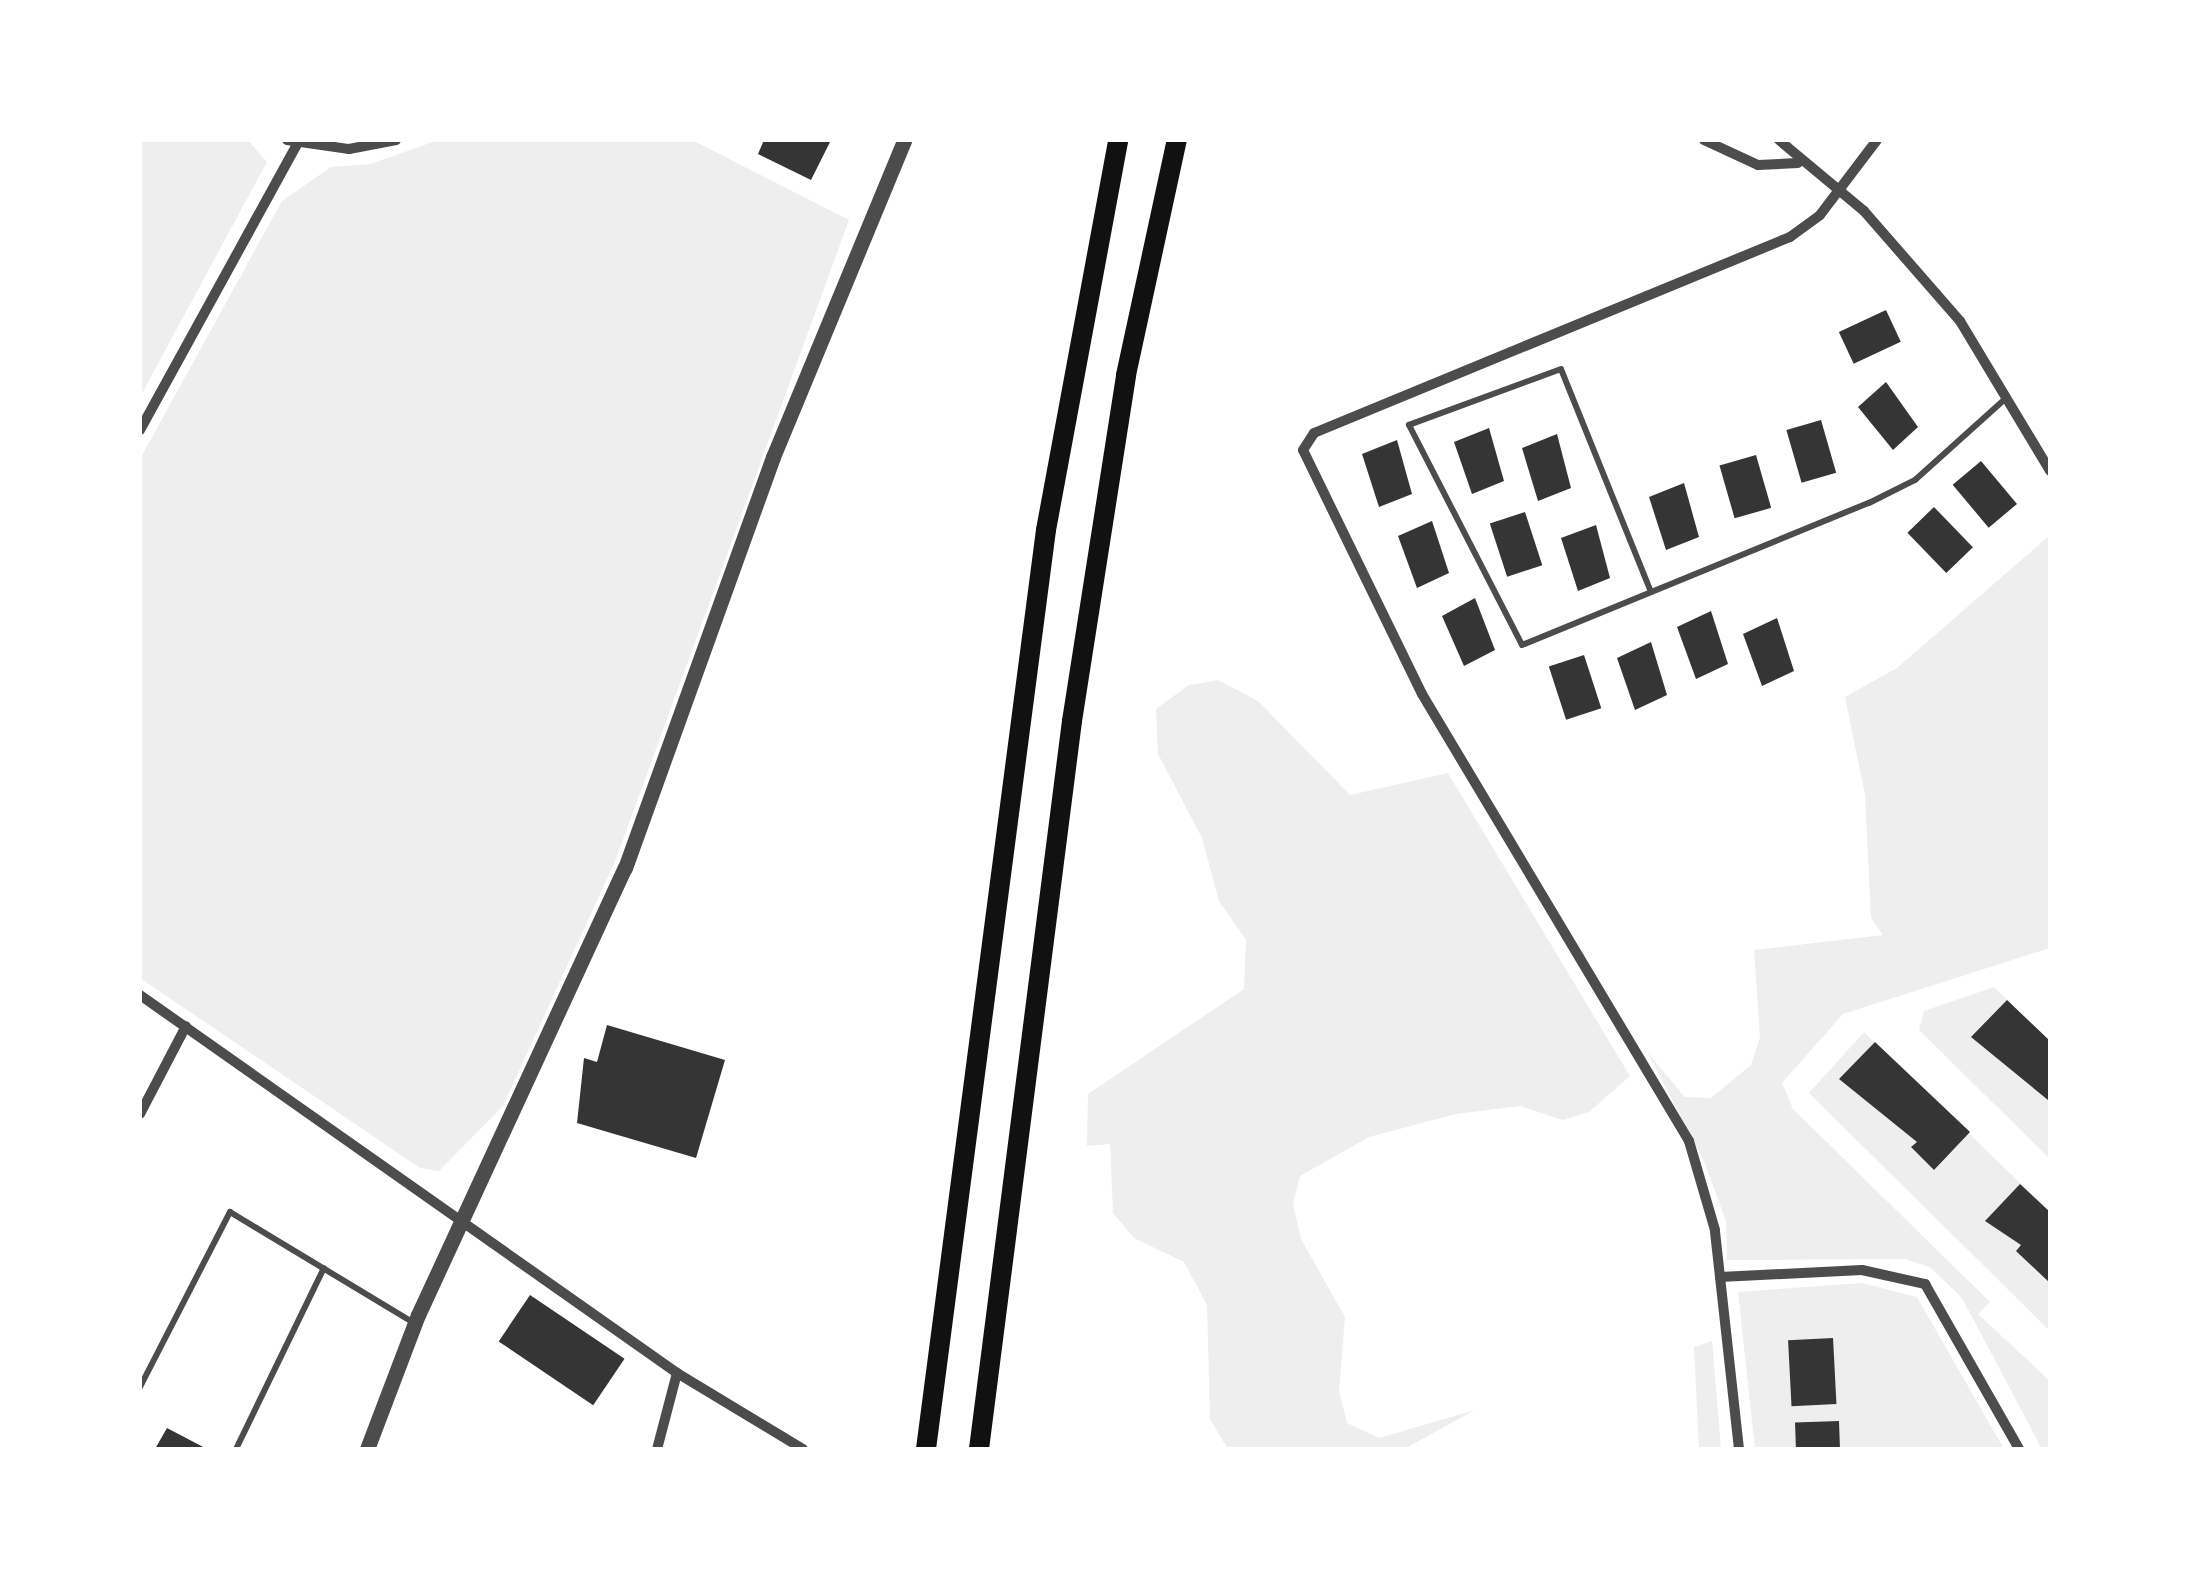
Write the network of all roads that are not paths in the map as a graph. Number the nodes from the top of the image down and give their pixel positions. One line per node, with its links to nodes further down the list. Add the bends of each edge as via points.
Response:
1 (396, 140): 8 (street)
2 (904, 140): 18 (street, via 774,457 625,868)
3 (1118, 140): 28 (highway, via 1046,530)
4 (1177, 140): 29 (highway, via 1126,375 1072,721)
5 (1704, 140): 9 (street, via 1758,165)
6 (1779, 140): 9 (street)
7 (1877, 140): 10 (street)
8 (292, 142): 12 (street)
9 (1798, 163): 10 (street)
10 (1838, 195): 11 (street, via 1864,211 1960,320); 20 (street, via 1790,237 1314,433 1303,450 1422,694 1689,1140)
11 (2004, 400): 13 (street); 14 (lane, via 1915,480)
12 (140, 430)
13 (2050, 470)
14 (1651, 592): 14 (lane, via 1522,645 1410,425 1560,369)
15 (140, 994): 16 (street)
16 (186, 1026): 17 (street); 18 (street)
17 (140, 1114)
18 (466, 1216): 21 (street); 22 (street)
19 (324, 1268): 21 (lane); 23 (lane, via 230,1212); 24 (lane)
20 (1720, 1277): 30 (street); 31 (street, via 1862,1270 1925,1284)
21 (415, 1323): 25 (street)
22 (678, 1373): 26 (street); 27 (street)
23 (140, 1386)
24 (236, 1449)
25 (367, 1449)
26 (657, 1449)
27 (802, 1449)
28 (926, 1449)
29 (979, 1449)
30 (1738, 1449)
31 (2019, 1449)

